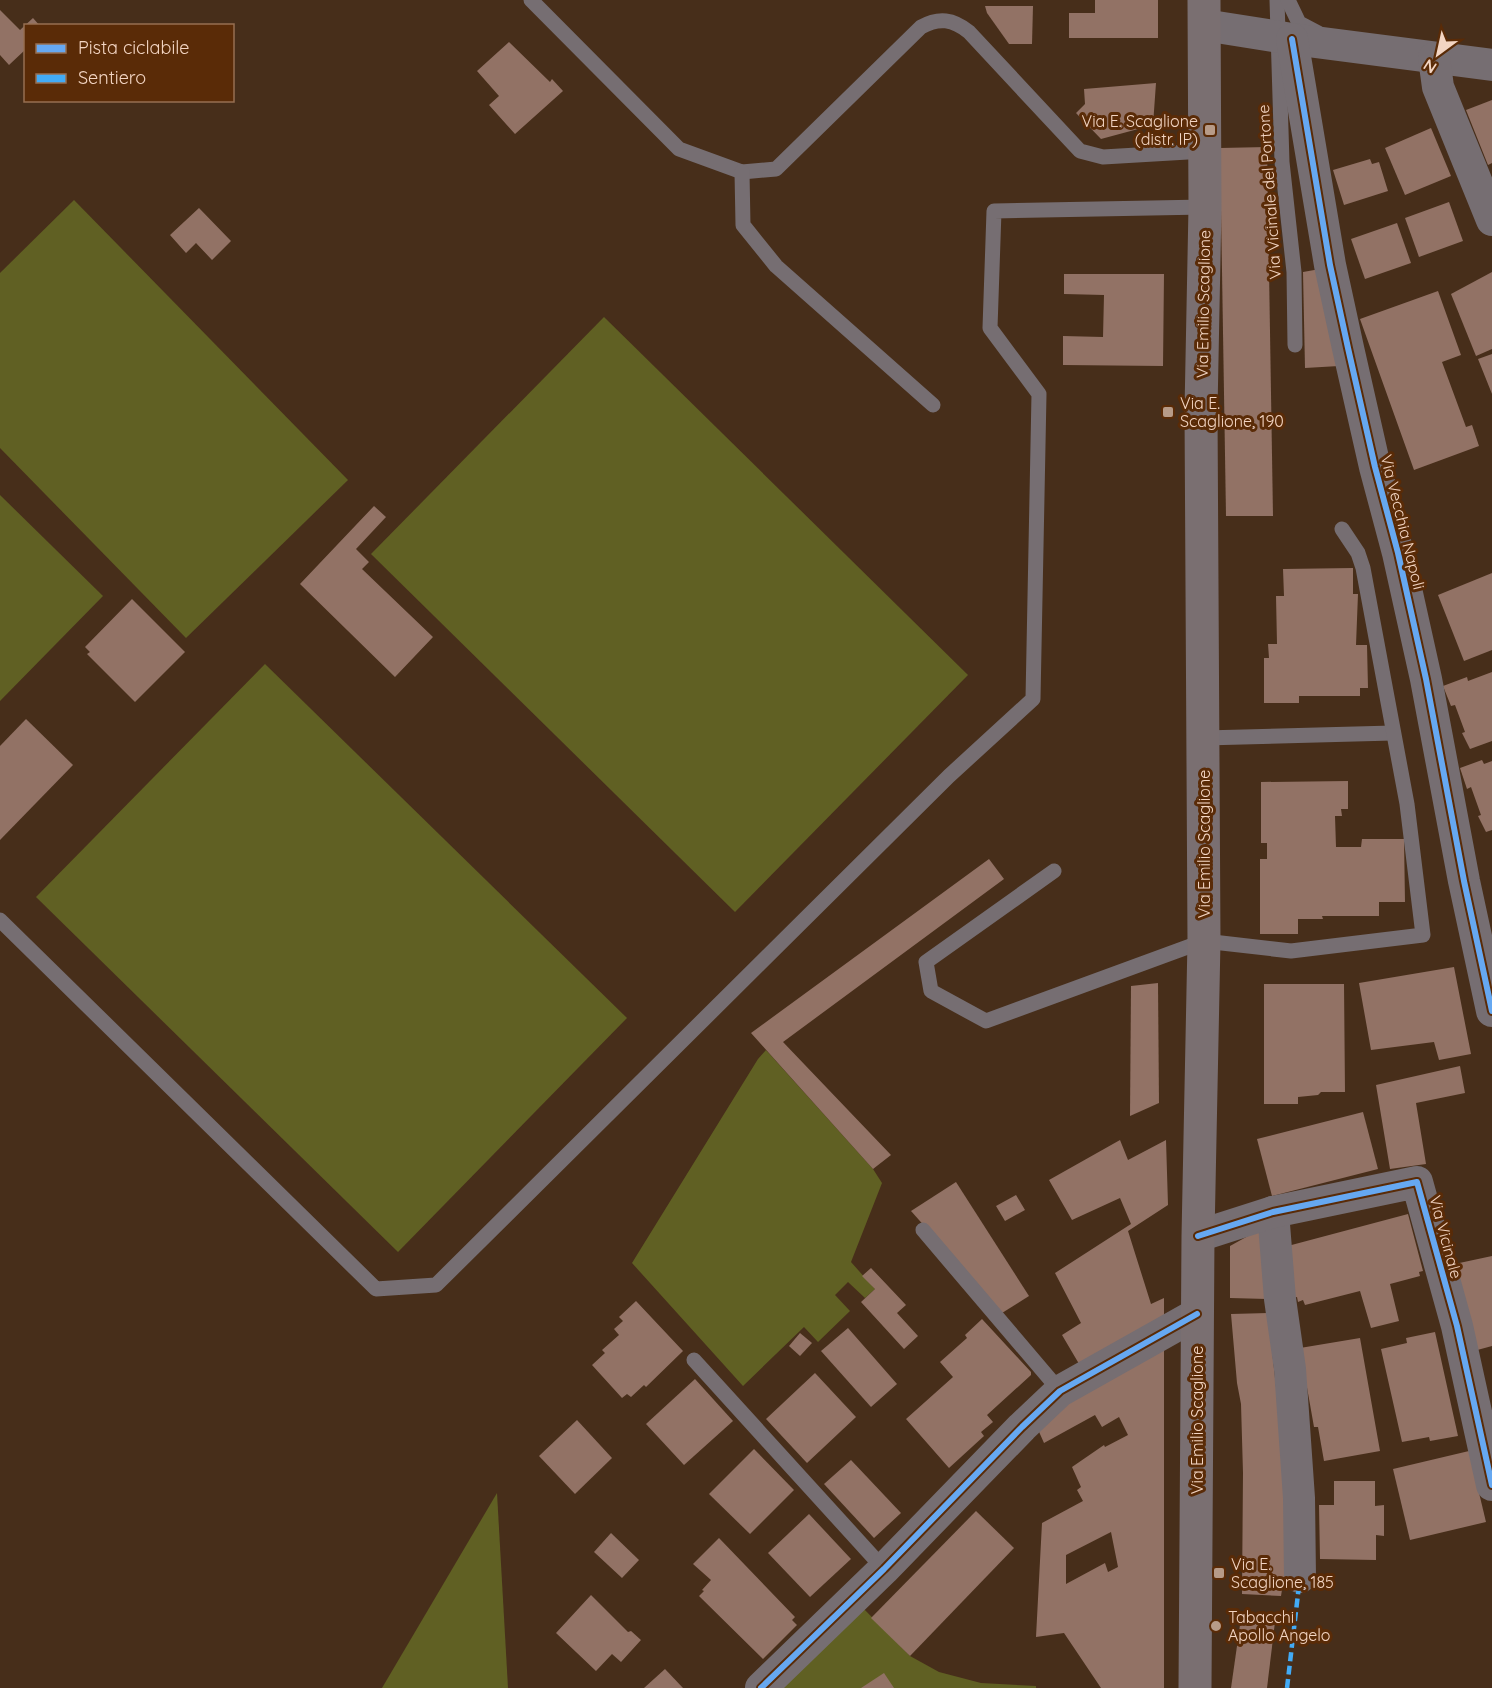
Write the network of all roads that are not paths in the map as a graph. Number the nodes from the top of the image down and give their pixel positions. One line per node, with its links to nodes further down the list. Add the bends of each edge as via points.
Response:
1 (531, 0): 10 (lane, via 679,149)
2 (1277, 0): 5 (lane, Via Vicinale del Portone)
3 (1288, 0): 6 (lane, via 1299,23)
4 (1204, 12): 5 (street); 9 (main road, Via Emilio Scaglione)
5 (1285, 38): 6 (street); 13 (lane, Via Vicinale del Portone, via 1282,162 1294,272); 21 (street, Via Vecchia Napoli, via 1332,275 1426,679)
6 (1342, 45): 7 (street)
7 (1434, 58): 8 (street); 12 (street, via 1438,87)
8 (1492, 65)
9 (1205, 151): 10 (lane, via 1103,157 1080,151 969,32 961,25 940,19 921,27 776,169); 11 (main road, Via Emilio Scaglione)
10 (742, 172): 14 (lane, via 743,225 776,266)
11 (1205, 207): 17 (main road, Via Emilio Scaglione, via 1201,410); 19 (lane, via 994,211 990,328 1039,394 1034,699 949,776 436,1285 376,1289)
12 (1492, 220)
13 (1295, 345)
14 (933, 405)
15 (1342, 529): 16 (lane, via 1363,568)
16 (1393, 733): 17 (lane); 20 (lane, via 1407,804 1423,935 1291,951)
17 (1204, 738): 20 (main road, Via Emilio Scaglione)
18 (1054, 871): 20 (lane, via 926,962 931,991 986,1021)
19 (0, 920)
20 (1204, 941): 24 (main road, Via Emilio Scaglione)
21 (1492, 1011)
22 (1273, 1212): 24 (street, Via Vicinale); 28 (street, Via Vicinale, via 1417,1182 1457,1326); 30 (street, via 1290,1369)
23 (923, 1230): 27 (lane)
24 (1198, 1236): 25 (main road, Via Emilio Scaglione)
25 (1197, 1314): 27 (street); 32 (main road, Via Emilio Scaglione)
26 (694, 1360): 29 (lane)
27 (1060, 1391): 29 (street)
28 (1492, 1485)
29 (884, 1569): 31 (street)
30 (1300, 1577)
31 (761, 1688)
32 (1195, 1688)

